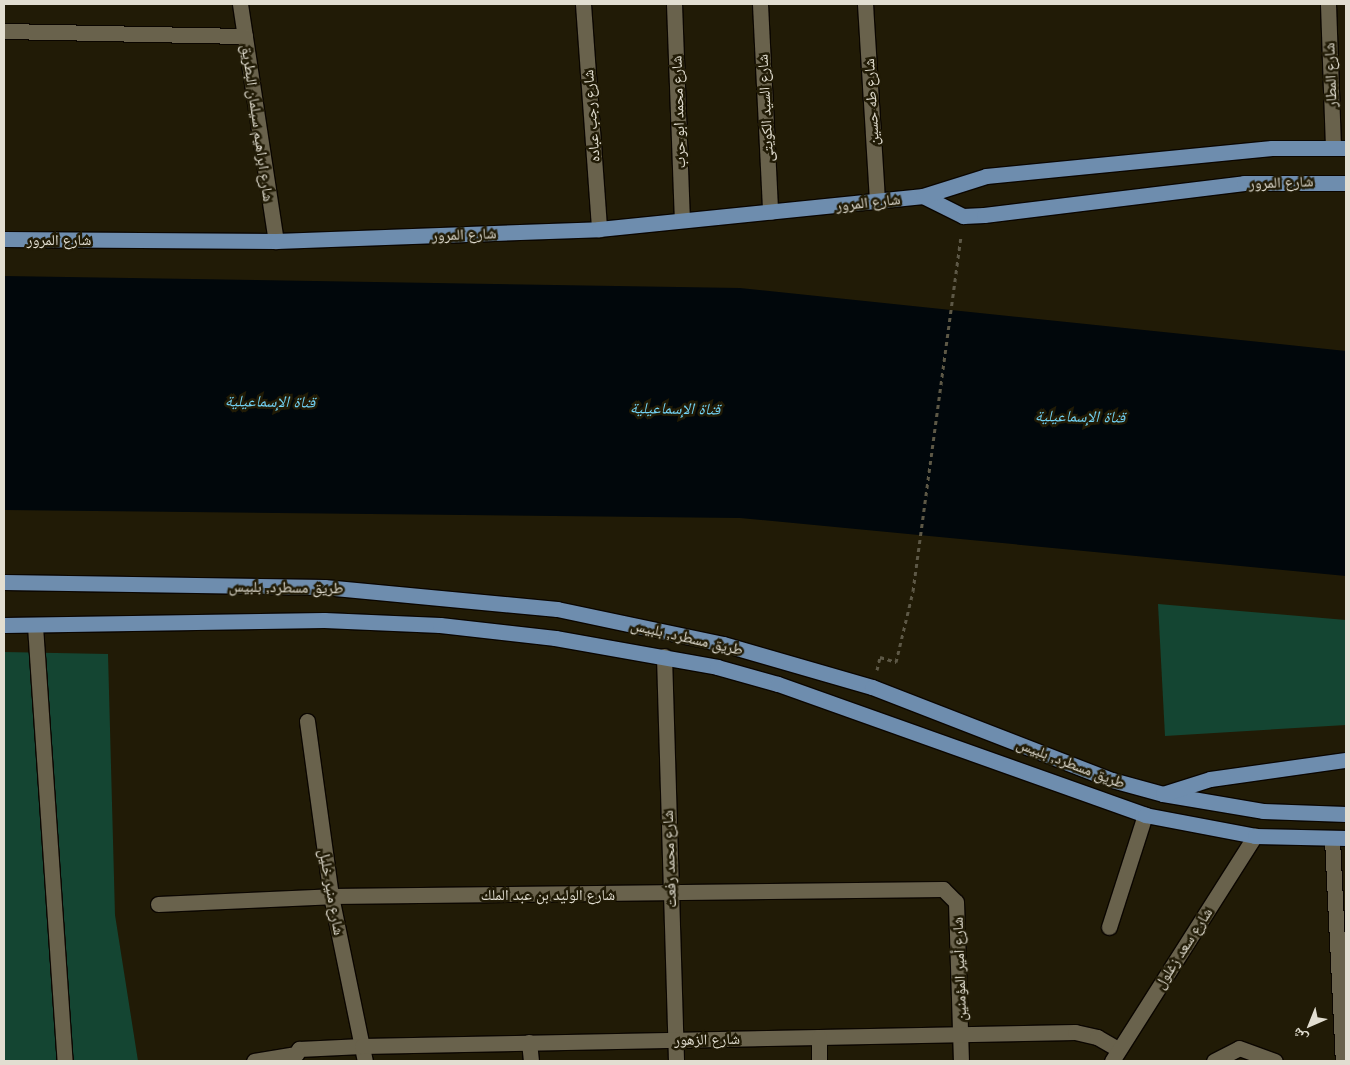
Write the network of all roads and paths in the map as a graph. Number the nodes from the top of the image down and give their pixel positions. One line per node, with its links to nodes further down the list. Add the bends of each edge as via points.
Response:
1 (240, 4): 8 (street, شارع ابراهيم سيلمان البطريق)
2 (583, 4): 16 (street, شارع رجب عباده)
3 (674, 4): 15 (street, شارع محمد ابو حرب)
4 (760, 4): 13 (street, شارع السيد الكويتى)
5 (865, 4): 12 (street, شارع طه حسين)
6 (1328, 4): 9 (street, شارع المطار)
7 (4, 31): 8 (street)
8 (245, 36): 18 (street, شارع ابراهيم سيلمان البطريق)
9 (1339, 148): 11 (main road, شارع المرور, via 1272,148 986,176)
10 (1346, 182): 14 (main road, شارع المرور, via 1244,183)
11 (923, 196): 12 (main road, شارع المرور); 14 (main road)
12 (876, 201): 13 (main road, شارع المرور)
13 (770, 212): 15 (main road, شارع المرور)
14 (963, 216): 23 (path, via 913,591 896,662 880,658)
15 (682, 220): 16 (main road, شارع المرور)
16 (599, 229): 18 (main road, شارع المرور)
17 (4, 239): 18 (main road, شارع المرور)
18 (276, 241)
19 (4, 582): 23 (main road, طريق مسطرد, بلبيس, via 324,587 441,595 557,610 666,631)
20 (4, 625): 21 (main road, طريق مسطرد, بلبيس)
21 (35, 626): 22 (main road, طريق مسطرد, بلبيس, via 324,620 421,624 555,638); 44 (street)
22 (664, 656): 28 (main road, طريق مسطرد, بلبيس, via 778,684); 32 (street, شارع محمد رفعت)
23 (872, 687): 26 (main road, طريق مسطرد, بلبيس, via 1112,780)
24 (306, 722): 33 (street, شارع منير خليل)
25 (1346, 760): 26 (main road, via 1210,778)
26 (1163, 794): 27 (main road, طريق مسطرد, بلبيس, via 1263,811)
27 (1346, 814)
28 (1145, 815): 29 (main road, طريق مسطرد, بلبيس); 35 (street)
29 (1255, 836): 30 (main road, طريق مسطرد, بلبيس); 42 (street, شارع سعد زغلول)
30 (1339, 838): 36 (street)
31 (938, 889): 32 (street, شارع الوليد بن عبد الملك); 37 (street, شارع أمير المؤمنين, via 952,893 956,902)
32 (670, 894): 33 (street, شارع الوليد بن عبد الملك); 39 (street, شارع محمد رفعت)
33 (331, 896): 34 (street, شارع الوليد بن عبد الملك); 41 (street, شارع منير خليل)
34 (158, 904)
35 (1109, 927)
36 (1341, 949): 53 (street)
37 (961, 1034): 38 (street, شارع الزهور); 42 (street, شارع الزهور, via 1075,1032 1097,1037); 50 (street, شارع أمير المؤمنين)
38 (819, 1037): 39 (street, شارع الزهور); 49 (street)
39 (675, 1040): 40 (street, شارع الزهور); 48 (street, شارع محمد رفعت)
40 (529, 1042): 41 (street, شارع الزهور); 47 (street)
41 (362, 1046): 43 (street, شارع الزهور, via 299,1048); 46 (street, شارع منير خليل)
42 (1115, 1055)
43 (296, 1058): 45 (street)
44 (65, 1061)
45 (254, 1061)
46 (365, 1061)
47 (531, 1061)
48 (676, 1061)
49 (819, 1061)
50 (961, 1061)
51 (1214, 1061): 52 (street, via 1239,1048)
52 (1275, 1061)
53 (1343, 1061)

